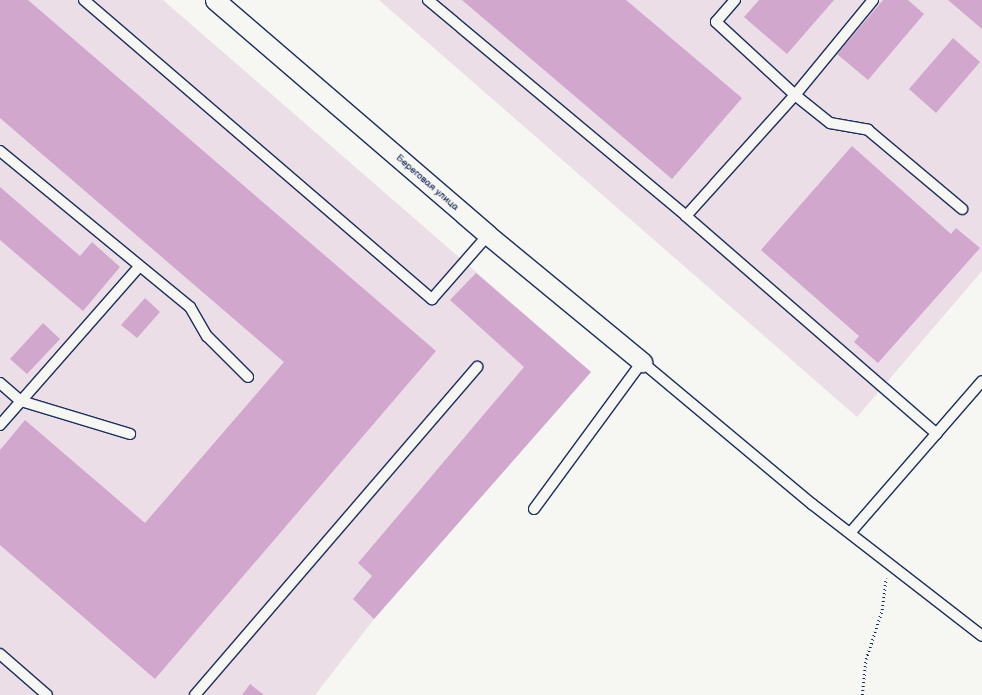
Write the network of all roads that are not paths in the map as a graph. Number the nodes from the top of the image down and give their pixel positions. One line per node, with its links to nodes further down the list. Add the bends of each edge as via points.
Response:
1 (84, 0): 10 (lane, via 432,299)
2 (215, 0): 10 (street, Береговая улица)
3 (428, 0): 9 (lane)
4 (735, 0): 6 (lane, via 716,22)
5 (873, 0): 6 (lane)
6 (795, 95): 8 (lane, via 830,123 868,130); 9 (lane)
7 (0, 151): 11 (lane)
8 (962, 209)
9 (686, 216): 20 (lane)
10 (488, 235): 12 (street, Береговая улица)
11 (139, 267): 14 (lane, via 190,307 207,336); 17 (lane)
12 (642, 362): 21 (lane); 22 (lane)
13 (477, 367): 26 (lane)
14 (248, 377)
15 (982, 381): 20 (lane)
16 (0, 383): 17 (lane)
17 (21, 401): 18 (lane); 19 (lane)
18 (0, 425)
19 (130, 434)
20 (937, 434): 22 (lane)
21 (534, 509)
22 (850, 533): 23 (lane)
23 (982, 636)
24 (0, 654): 25 (lane)
25 (47, 695)
26 (195, 695)

